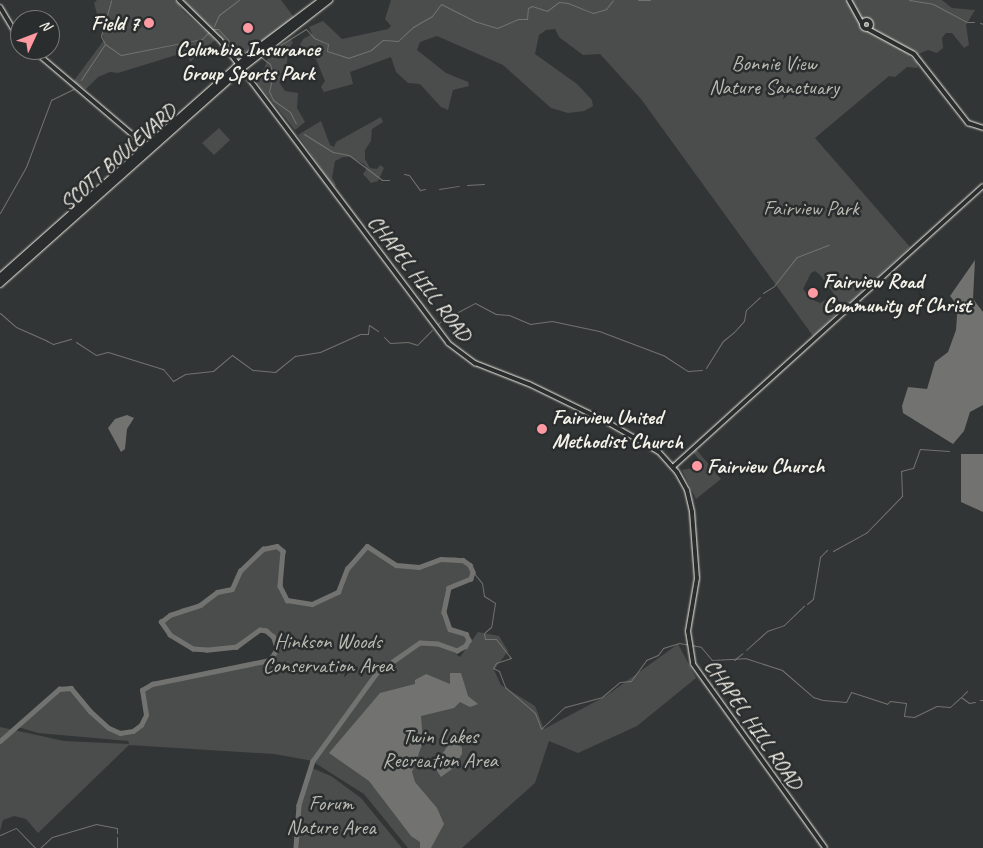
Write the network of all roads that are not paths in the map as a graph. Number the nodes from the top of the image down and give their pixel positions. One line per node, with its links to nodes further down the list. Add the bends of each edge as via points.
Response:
1 (179, 0): 14 (street, CHAPEL HILL ROAD, via 220,40)
2 (322, 0): 14 (main road, SCOTT BOULEVARD)
3 (329, 0): 14 (main road, SCOTT BOULEVARD)
4 (849, 0): 6 (street)
5 (0, 6): 8 (street)
6 (858, 16): 7 (street); 9 (street)
7 (866, 20): 9 (street); 10 (street)
8 (10, 23)
9 (862, 23): 11 (street)
10 (871, 24): 11 (street); 12 (street)
11 (868, 29): 12 (street)
12 (876, 31): 15 (street, via 914,54 968,123)
13 (45, 60): 16 (street)
14 (239, 67): 16 (main road, SCOTT BOULEVARD); 20 (street, CHAPEL HILL ROAD, via 453,348 475,363 529,384 607,422 659,452)
15 (983, 128)
16 (148, 148): 18 (main road, SCOTT BOULEVARD); 19 (main road, SCOTT BOULEVARD)
17 (983, 186): 20 (street)
18 (0, 277)
19 (0, 284)
20 (673, 467): 21 (street, CHAPEL HILL ROAD, via 690,501 697,569 687,642 689,651 698,673)
21 (825, 848)

